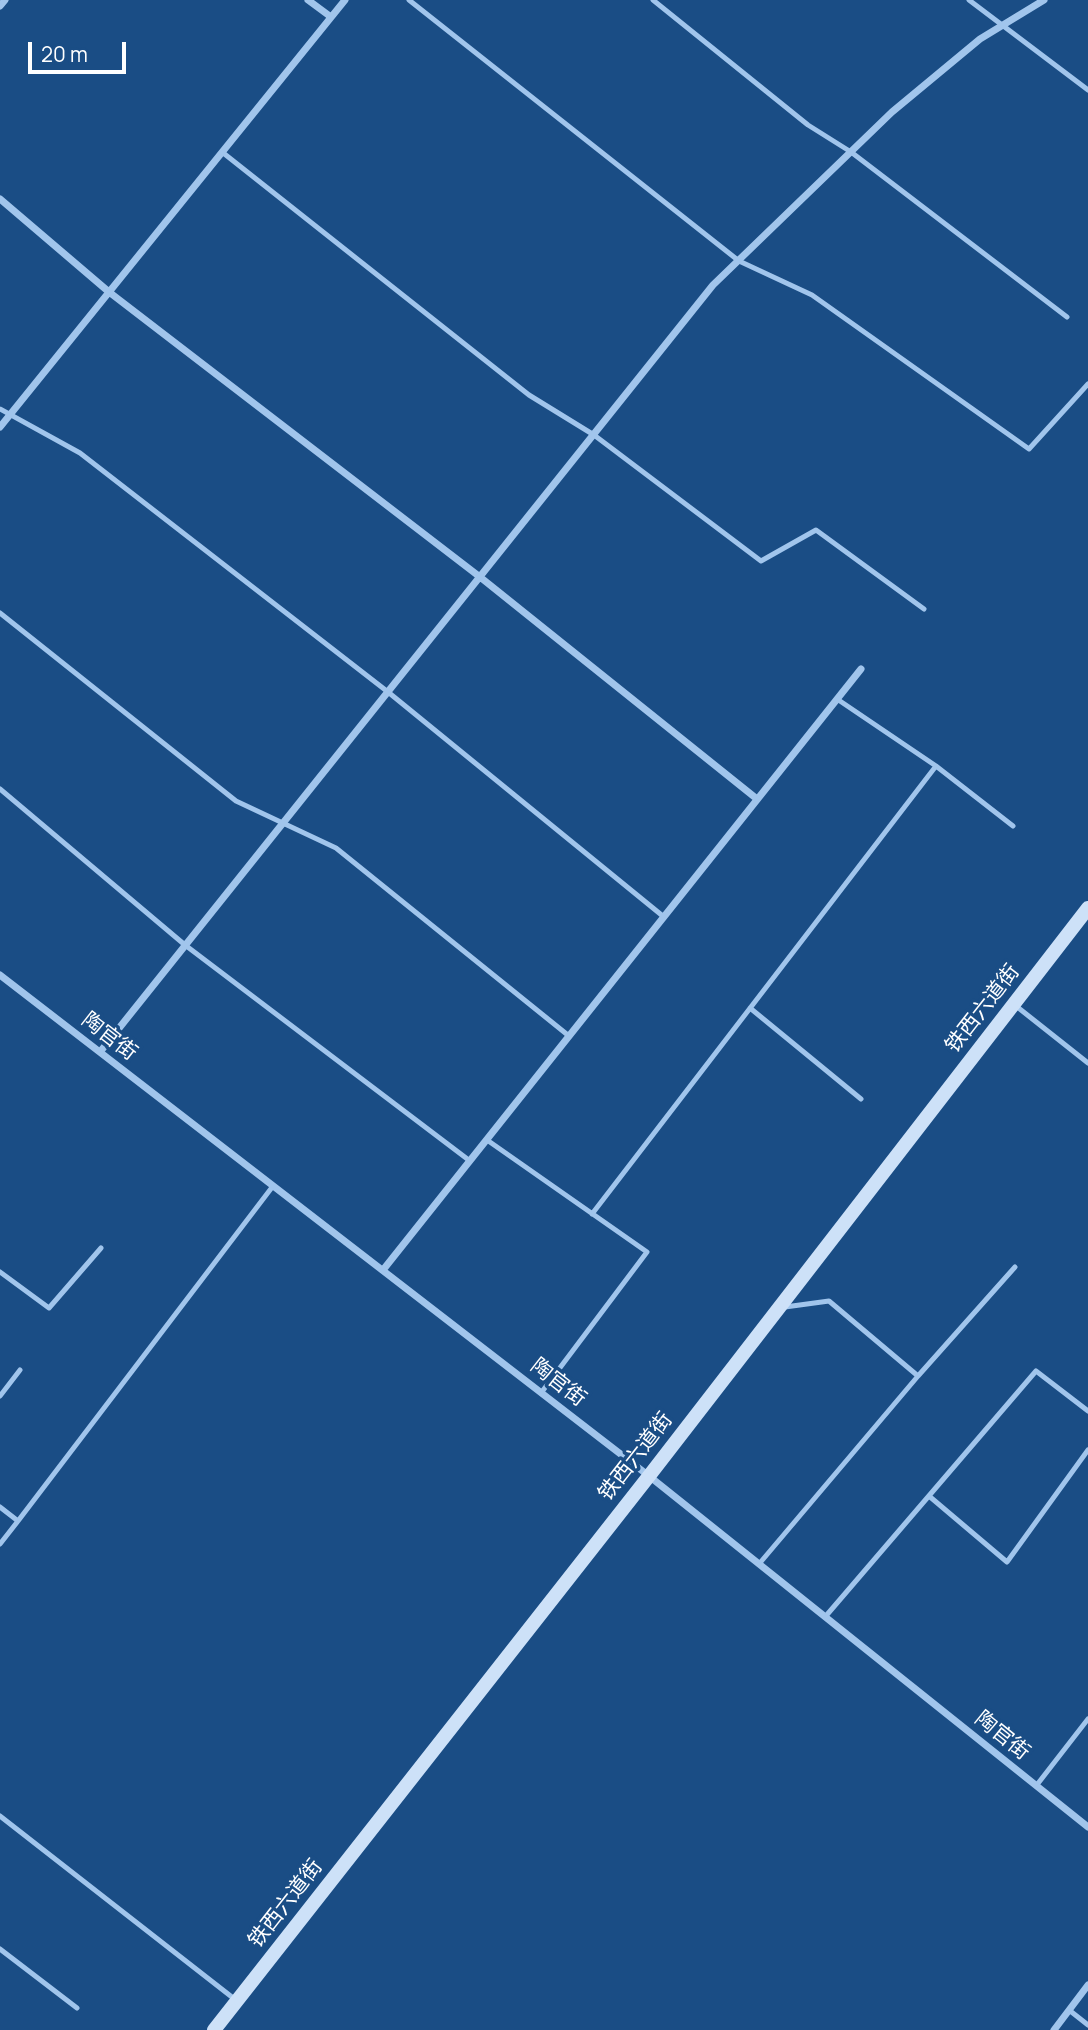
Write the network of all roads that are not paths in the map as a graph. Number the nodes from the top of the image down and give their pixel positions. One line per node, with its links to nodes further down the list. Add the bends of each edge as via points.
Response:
1 (5, 0): 8 (street)
2 (308, 0): 9 (street)
3 (345, 0): 9 (street)
4 (409, 0): 15 (lane)
5 (653, 0): 13 (lane, via 808,125)
6 (969, 0): 10 (lane)
7 (1044, 0): 10 (street)
8 (0, 6)
9 (331, 17): 12 (street)
10 (1003, 25): 11 (lane); 13 (street, via 891,113)
11 (1088, 90)
12 (222, 152): 16 (street); 22 (lane, via 529,395)
13 (851, 152): 15 (street); 17 (lane)
14 (0, 199): 16 (street)
15 (739, 261): 18 (lane, via 812,295 1029,450); 22 (street, via 713,285)
16 (109, 292): 20 (street); 23 (street)
17 (1067, 317)
18 (1088, 384)
19 (0, 409): 20 (lane)
20 (10, 415): 21 (street); 27 (lane, via 80,453)
21 (0, 427)
22 (594, 435): 23 (street); 24 (lane, via 761,561 816,530)
23 (480, 577): 27 (street); 31 (street)
24 (924, 609)
25 (0, 613): 32 (lane, via 236,801)
26 (861, 669): 28 (street)
27 (388, 692): 32 (street); 35 (lane)
28 (837, 699): 29 (lane); 31 (street)
29 (936, 766): 33 (lane); 39 (lane)
30 (0, 789): 36 (lane)
31 (757, 799): 35 (street)
32 (283, 824): 36 (street); 40 (lane, via 336,848)
33 (1013, 826)
34 (1088, 908): 38 (main road, 铁西六道街)
35 (664, 917): 40 (street)
36 (186, 945): 41 (street); 45 (lane)
37 (0, 975): 41 (street, 陶官街)
38 (1014, 1004): 42 (lane); 52 (main road, 铁西六道街)
39 (750, 1008): 43 (lane); 47 (lane)
40 (569, 1037): 44 (street)
41 (100, 1052): 46 (street, 陶官街)
42 (1088, 1063)
43 (862, 1099)
44 (486, 1140): 45 (street); 47 (lane)
45 (470, 1161): 50 (street)
46 (273, 1186): 50 (street, 陶官街); 62 (lane)
47 (592, 1214): 55 (lane, via 647,1252)
48 (101, 1248): 51 (lane, via 50,1308)
49 (1015, 1266): 54 (lane)
50 (383, 1270): 55 (street, 陶官街)
51 (0, 1272)
52 (779, 1307): 54 (lane, via 829,1301); 59 (main road, 铁西六道街)
53 (20, 1370): 56 (lane)
54 (918, 1376): 64 (lane)
55 (541, 1393): 59 (street, 陶官街)
56 (0, 1396)
57 (1088, 1411): 60 (lane, via 1035,1371)
58 (1088, 1450): 60 (lane, via 1007,1562)
59 (649, 1476): 64 (street, 陶官街); 72 (main road, 铁西六道街)
60 (929, 1496): 65 (lane)
61 (0, 1507): 62 (lane)
62 (18, 1521): 63 (lane)
63 (0, 1544)
64 (759, 1564): 65 (street, 陶官街)
65 (825, 1617): 67 (street, 陶官街)
66 (1088, 1720): 67 (lane)
67 (1036, 1786): 69 (street, 陶官街)
68 (0, 1816): 72 (lane)
69 (1088, 1827)
70 (0, 1949): 73 (lane)
71 (1088, 1985): 74 (street)
72 (237, 2000): 76 (main road, 铁西六道街)
73 (77, 2008)
74 (1069, 2010): 75 (lane); 77 (street)
75 (1088, 2025)
76 (214, 2030)
77 (1054, 2030)

